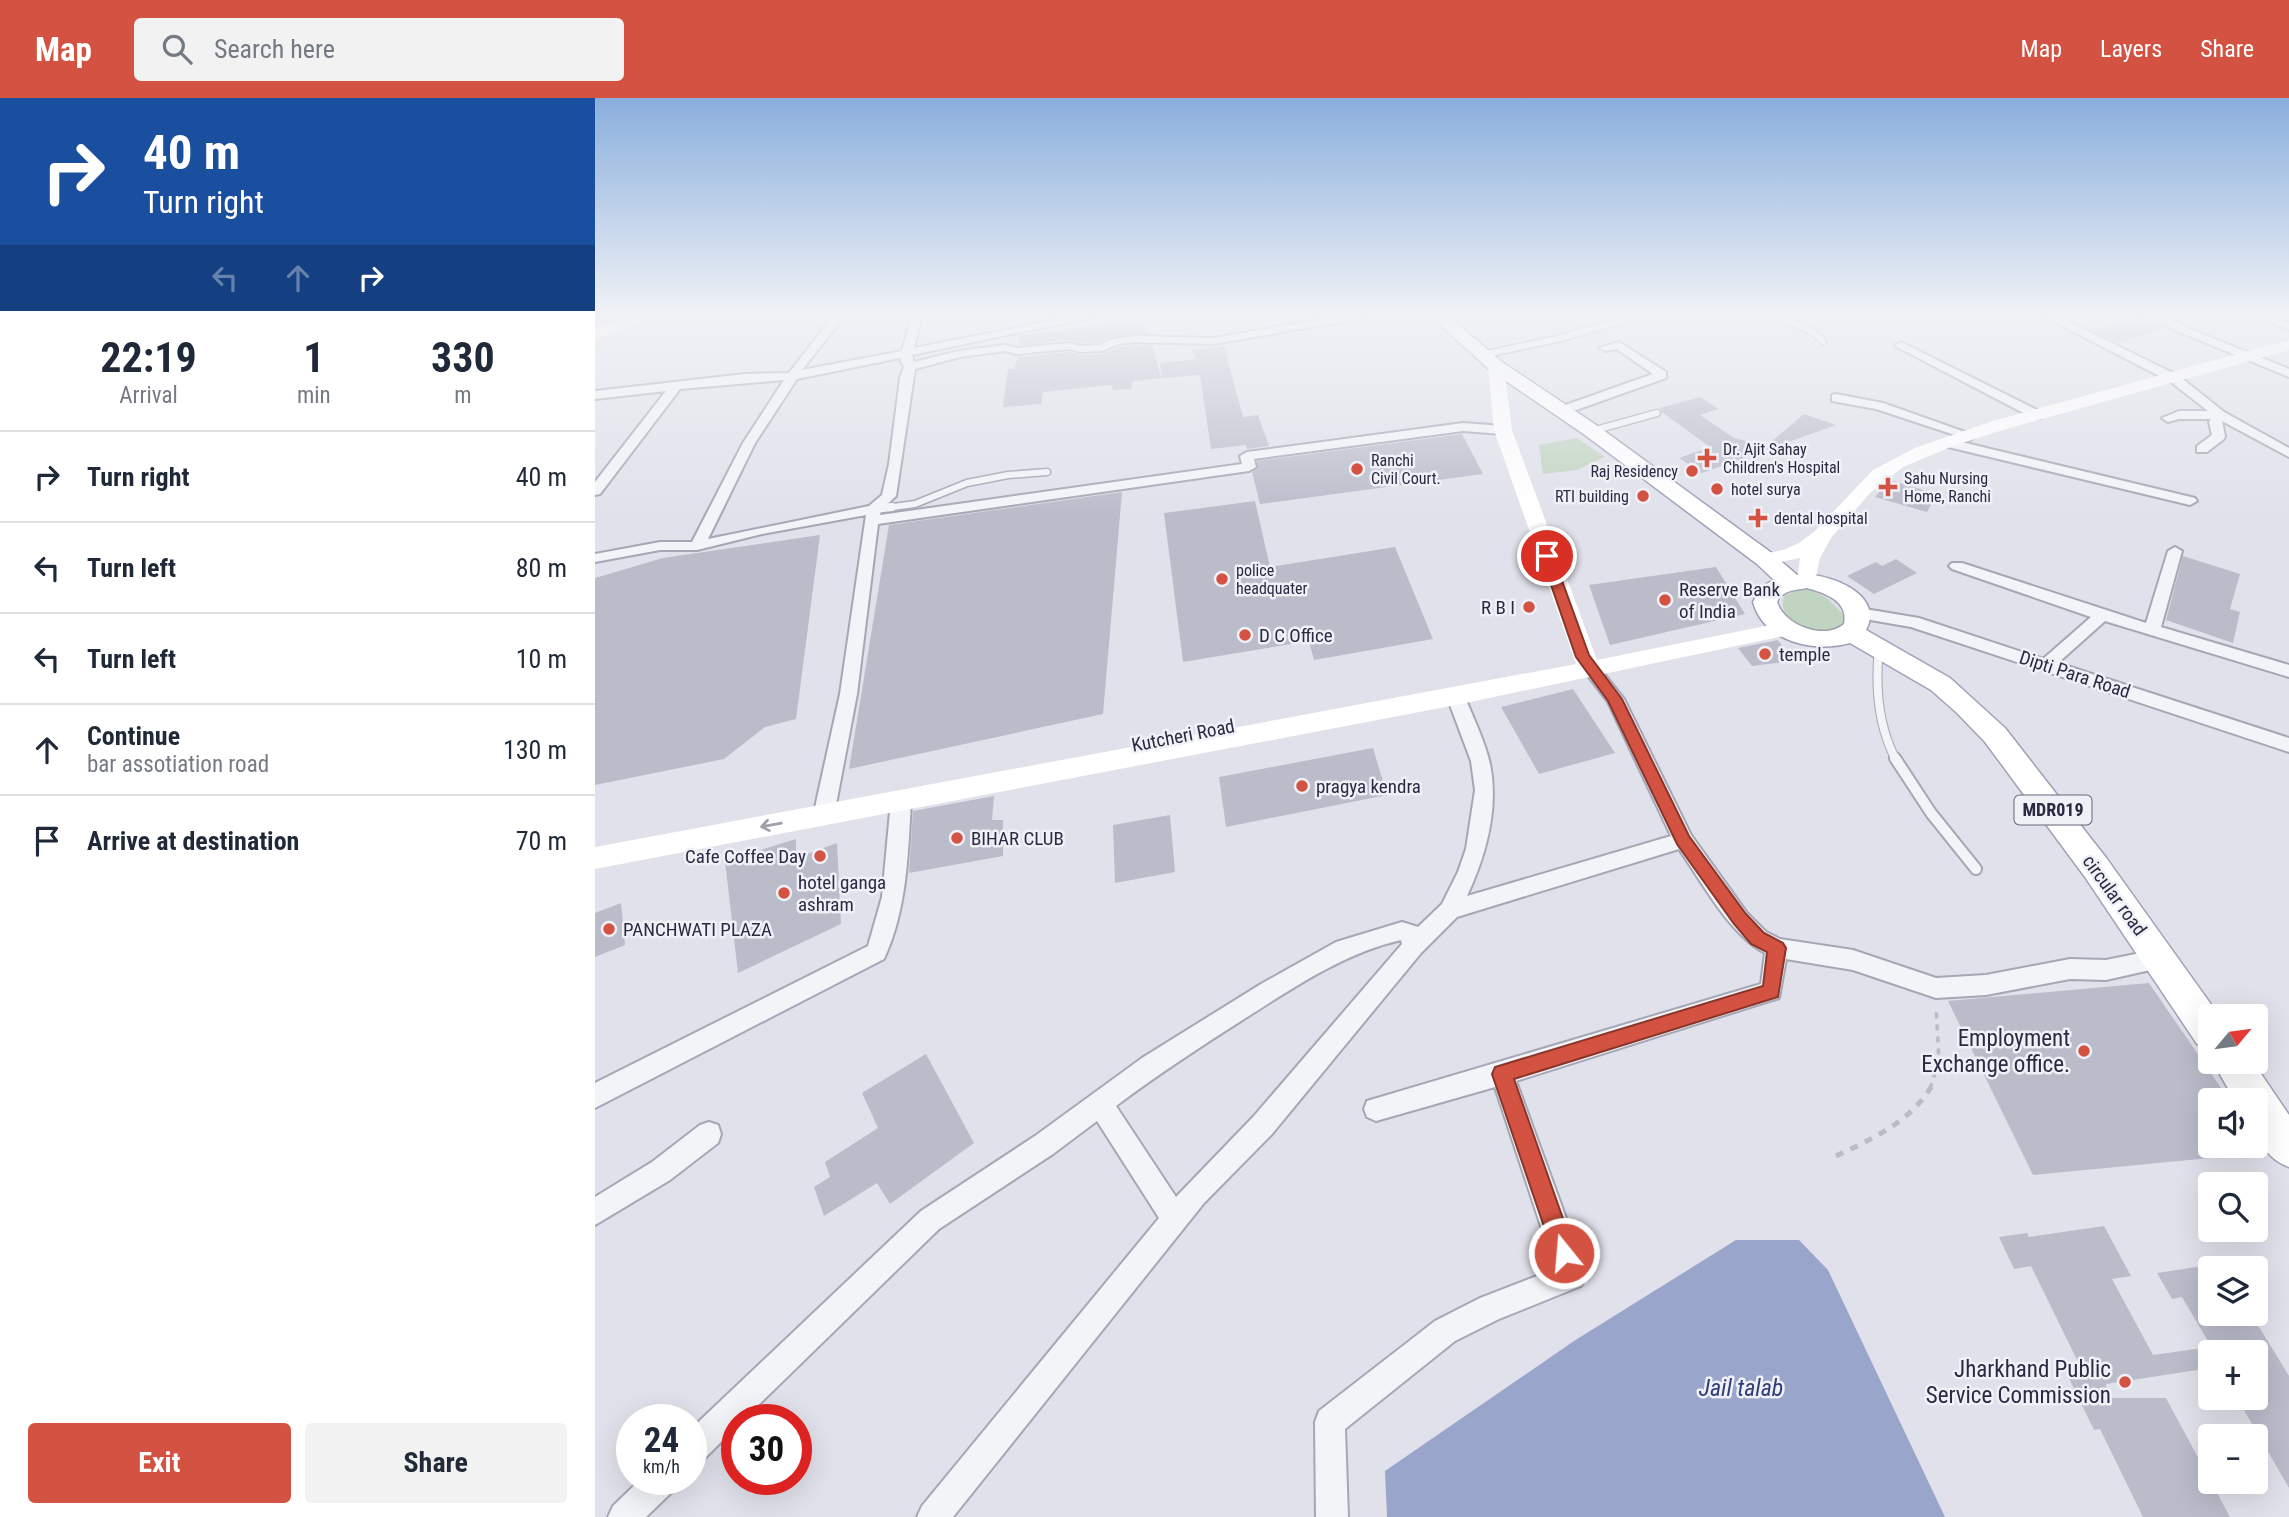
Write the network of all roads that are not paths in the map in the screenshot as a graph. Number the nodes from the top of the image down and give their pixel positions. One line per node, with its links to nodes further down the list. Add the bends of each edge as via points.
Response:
1 (717, 381): 10 (street)
2 (789, 381): 29 (street, via 749,443)
3 (906, 381): 27 (street, via 889,496)
4 (1493, 381): 18 (main road)
5 (1519, 381): 13 (main road)
6 (1645, 381): 13 (street)
7 (1971, 381): 15 (street)
8 (2166, 381): 15 (main road)
9 (2178, 381): 16 (street)
10 (676, 386): 11 (street); 25 (street)
11 (595, 395)
12 (1836, 398): 20 (street, via 1879,406)
13 (1561, 411): 19 (main road)
14 (1657, 413): 19 (lane)
15 (2036, 415): 20 (main road)
16 (2220, 415): 17 (street); 22 (street, via 2215,422 2220,436); 23 (street)
17 (2168, 418)
18 (1503, 430): 27 (street, via 1463,427 1247,456 1249,467); 40 (main road)
19 (1592, 431): 32 (main road)
20 (1970, 436): 21 (main road)
21 (1949, 443): 26 (street); 28 (main road, via 1886,468 1867,483)
22 (2202, 449)
23 (2289, 453)
24 (1047, 472): 27 (lane, via 967,483)
25 (595, 491)
26 (2190, 501)
27 (872, 515): 29 (street, via 762,530); 46 (street, via 843,721)
28 (1821, 538): 32 (main road, via 1789,555); 34 (main road)
29 (698, 546): 31 (street, via 660,545)
30 (2175, 551): 38 (street)
31 (595, 558)
32 (1765, 559): 34 (main road)
33 (1957, 566): 35 (street)
34 (1799, 582): 36 (main road, via 1776,586 1767,594 1764,604); 37 (main road, circular road / MDR019, via 1841,592 1853,602)
35 (2102, 615): 38 (street); 41 (street)
36 (1777, 622): 37 (main road, via 1802,636 1821,639 1838,638); 40 (main road, Kutcheri Road)
37 (1855, 623): 39 (main road, circular road / MDR019); 41 (street, Dipti Para Road, via 1913,622)
38 (2152, 630): 42 (street)
39 (1879, 647): 50 (lane, via 1880,704 1893,754); 54 (main road, circular road / MDR019, via 1926,674 1980,720 2020,766)
40 (1587, 663): 43 (main road); 46 (main road, Kutcheri Road); 47 (street, via 1615,699)
41 (2047, 664): 44 (street, Dipti Para Road)
42 (2289, 671)
43 (1456, 697): 45 (main road); 51 (street, via 1480,761 1484,790 1476,849)
44 (2289, 744)
45 (901, 801): 46 (main road); 58 (street, via 893,898 876,952)
46 (825, 806): 48 (main road, Kutcheri Road); 49 (main road, one-way to 49)
47 (1683, 840): 51 (street); 53 (street, via 1740,919 1758,939)
48 (595, 841)
49 (595, 858)
50 (1976, 869)
51 (1450, 910): 52 (street)
52 (1413, 946): 59 (street, via 1410,933 1402,931 1344,949 1150,1066); 64 (street, via 1263,1125)
53 (1777, 948): 54 (street, via 1853,960 1936,988 1986,985 2058,971 2106,970); 56 (street, via 1771,991)
54 (2160, 959): 55 (main road, circular road / MDR019)
55 (2198, 1014)
56 (1502, 1074): 60 (street); 69 (street, via 1571,1276 1445,1331 1330,1422)
57 (2239, 1074): 62 (main road)
58 (595, 1096)
59 (1100, 1104): 64 (street); 65 (street, via 930,1220)
60 (1376, 1109)
61 (709, 1134): 63 (street)
62 (2289, 1148)
63 (595, 1212)
64 (1175, 1220): 68 (street)
65 (707, 1434)
66 (647, 1495): 67 (street)
67 (624, 1517)
68 (933, 1517)
69 (1332, 1517)

